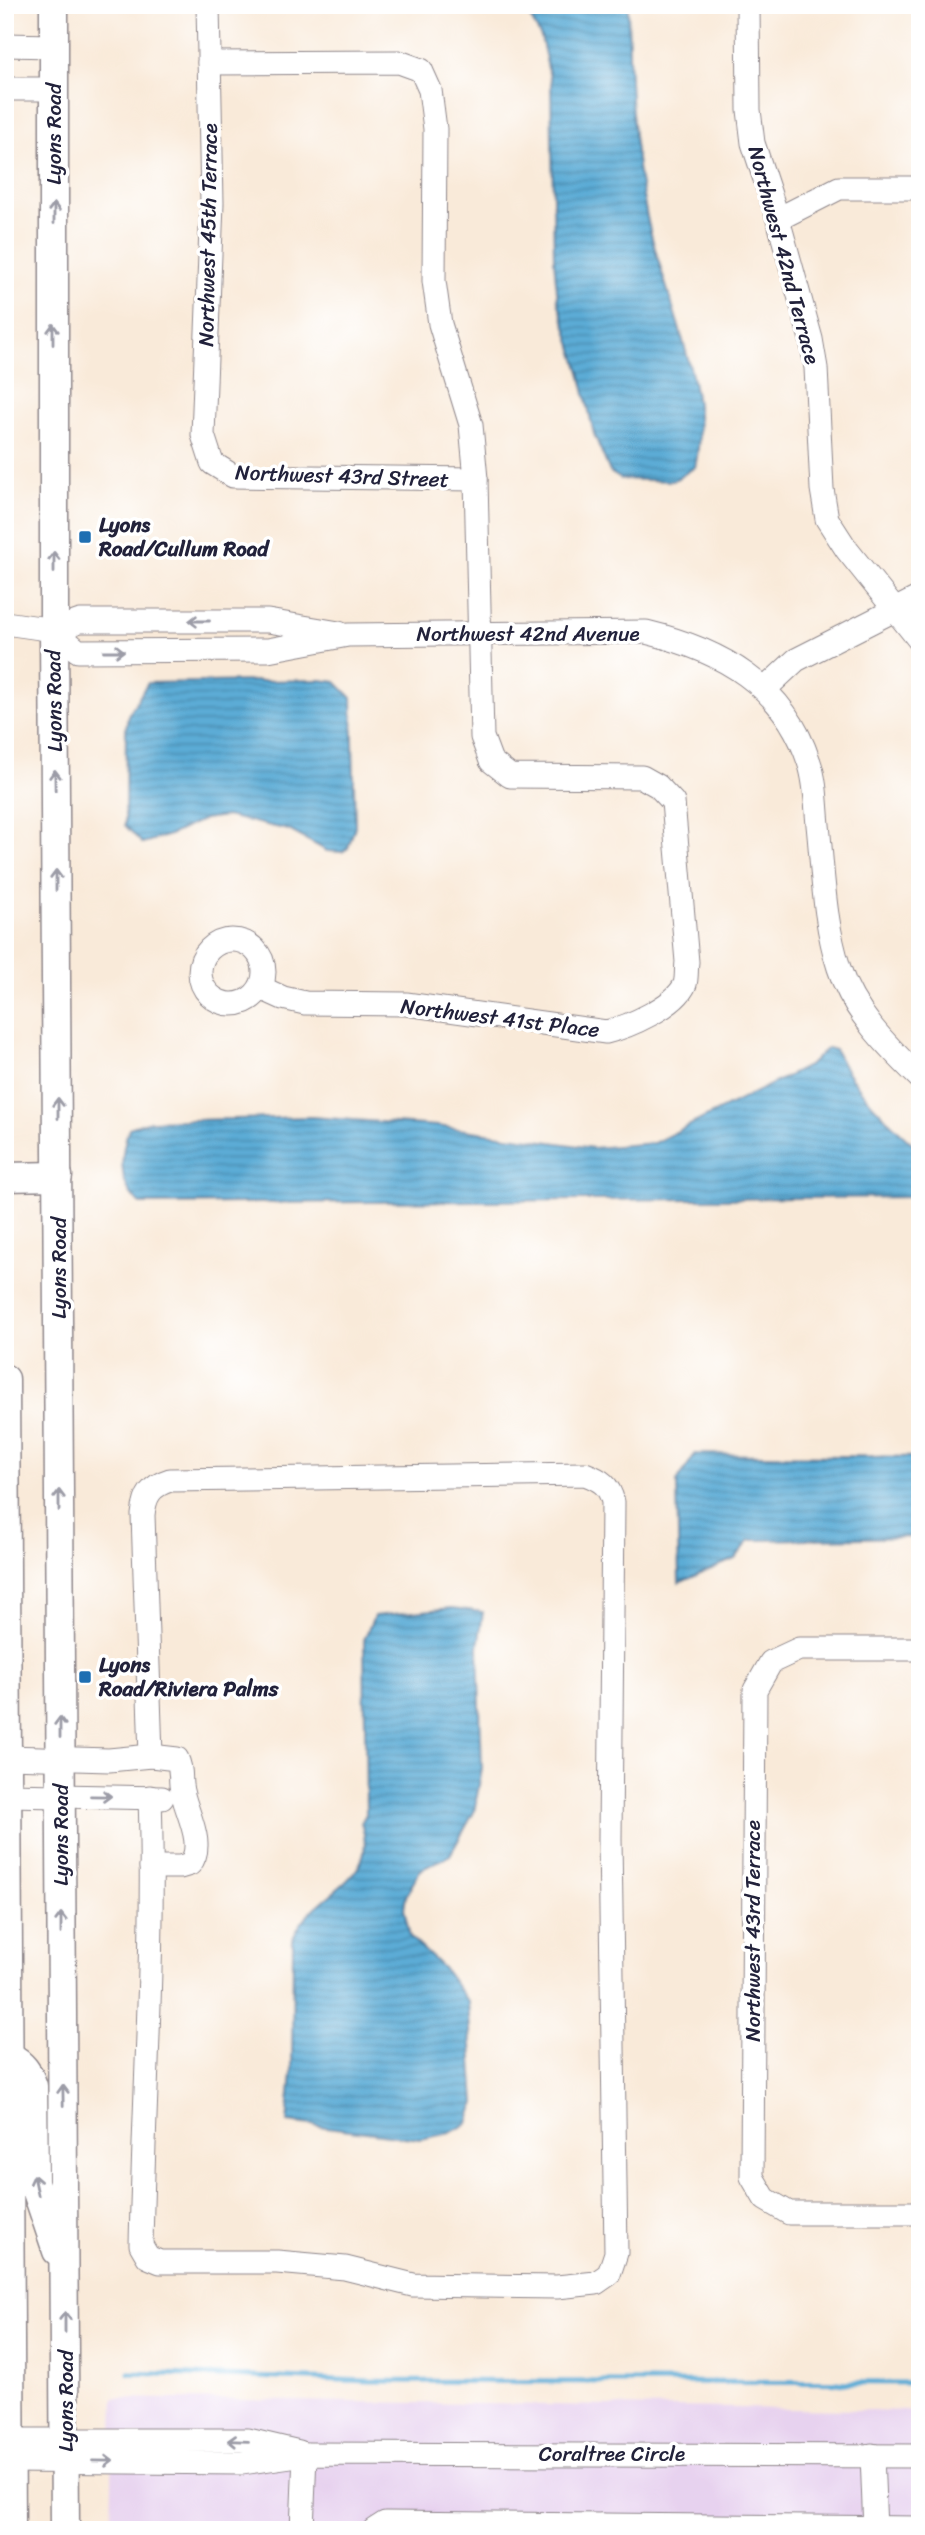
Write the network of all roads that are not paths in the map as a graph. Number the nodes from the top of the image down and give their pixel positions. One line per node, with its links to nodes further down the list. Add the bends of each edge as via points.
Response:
1 (54, 5): 5 (main road, Lyons Road)
2 (208, 5): 6 (street, Northwest 45th Terrace)
3 (748, 5): 10 (street, Northwest 42nd Terrace, via 753,143)
4 (5, 45): 5 (street)
5 (54, 46): 8 (main road, Lyons Road)
6 (209, 63): 11 (street, Northwest 45th Terrace, via 212,203 203,435); 12 (street, via 399,62 421,70 430,90 435,129 440,324 471,425)
7 (5, 89): 8 (street)
8 (54, 89): 17 (main road, Lyons Road, one-way to 8)
9 (920, 188): 10 (street, via 839,188)
10 (778, 219): 14 (street, Northwest 42nd Terrace, via 816,368 821,489 827,519)
11 (212, 463): 12 (street, Northwest 43rd Street, via 233,476)
12 (476, 479): 18 (street)
13 (920, 597): 14 (street)
14 (896, 609): 20 (street, Northwest 42nd Terrace); 22 (street, via 796,660)
15 (268, 621): 17 (street, Northwest 42nd Avenue, one-way to 17, via 80,621); 19 (street, Northwest 42nd Avenue); 21 (street)
16 (5, 623): 17 (street)
17 (54, 630): 21 (street, Northwest 42nd Avenue, one-way to 21, via 78,651); 25 (main road, Lyons Road, one-way to 17)
18 (480, 634): 19 (street, Northwest 42nd Avenue); 22 (street, Northwest 42nd Avenue, via 646,632 690,643 728,662); 23 (street, Northwest 41st Place, via 482,737 491,761 510,776 642,777 673,802 685,984 670,1002 626,1028 606,1032 418,1005 305,1003)
19 (348, 635): 21 (street, Northwest 42nd Avenue)
20 (920, 641)
21 (268, 650)
22 (765, 689): 24 (street, Northwest 42nd Avenue, via 790,721 810,762 827,920 839,969 856,1006)
23 (261, 988)
24 (920, 1078)
25 (58, 1176): 26 (main road); 31 (main road, Lyons Road, one-way to 25)
26 (5, 1177)
27 (5, 1379): 30 (main road)
28 (920, 1649): 38 (street, Northwest 43rd Terrace, via 799,1649 771,1662 755,1690 752,2177 765,2199 789,2213)
29 (151, 1756): 31 (street); 32 (street, via 177,1759 183,1772); 36 (street, via 143,1515 144,1501 158,1484 170,1480 585,1474 601,1480 611,1491 616,2253 609,2274 596,2283 557,2287 412,2285 345,2268 277,2262 160,2262 148,2257 141,2245)
30 (8, 1757): 31 (street); 33 (main road)
31 (60, 1759): 34 (main road, Lyons Road)
32 (181, 1787): 35 (street, via 164,1798); 36 (street, via 196,1853 190,1864)
33 (8, 1795): 34 (street); 37 (main road)
34 (61, 1796): 35 (street, one-way to 35); 39 (main road, Lyons Road, one-way to 34)
35 (150, 1797): 36 (street)
36 (151, 1867)
37 (9, 2057): 39 (main road, one-way to 37, via 34,2183 33,2086 20,2062); 40 (main road)
38 (920, 2213)
39 (65, 2273): 41 (main road, Lyons Road, one-way to 39)
40 (10, 2450): 41 (street, Coraltree Circle); 49 (main road)
41 (66, 2450): 42 (street, Coraltree Circle, via 248,2441); 50 (main road, Lyons Road)
42 (305, 2454): 43 (street, Coraltree Circle); 51 (street)
43 (872, 2455): 44 (street, Coraltree Circle); 48 (street)
44 (920, 2456)
45 (602, 2527): 46 (street); 52 (street, via 385,2523)
46 (718, 2528): 48 (street)
47 (920, 2528): 48 (street)
48 (875, 2529)
49 (11, 2530)
50 (65, 2530)
51 (302, 2530)
52 (374, 2530)

